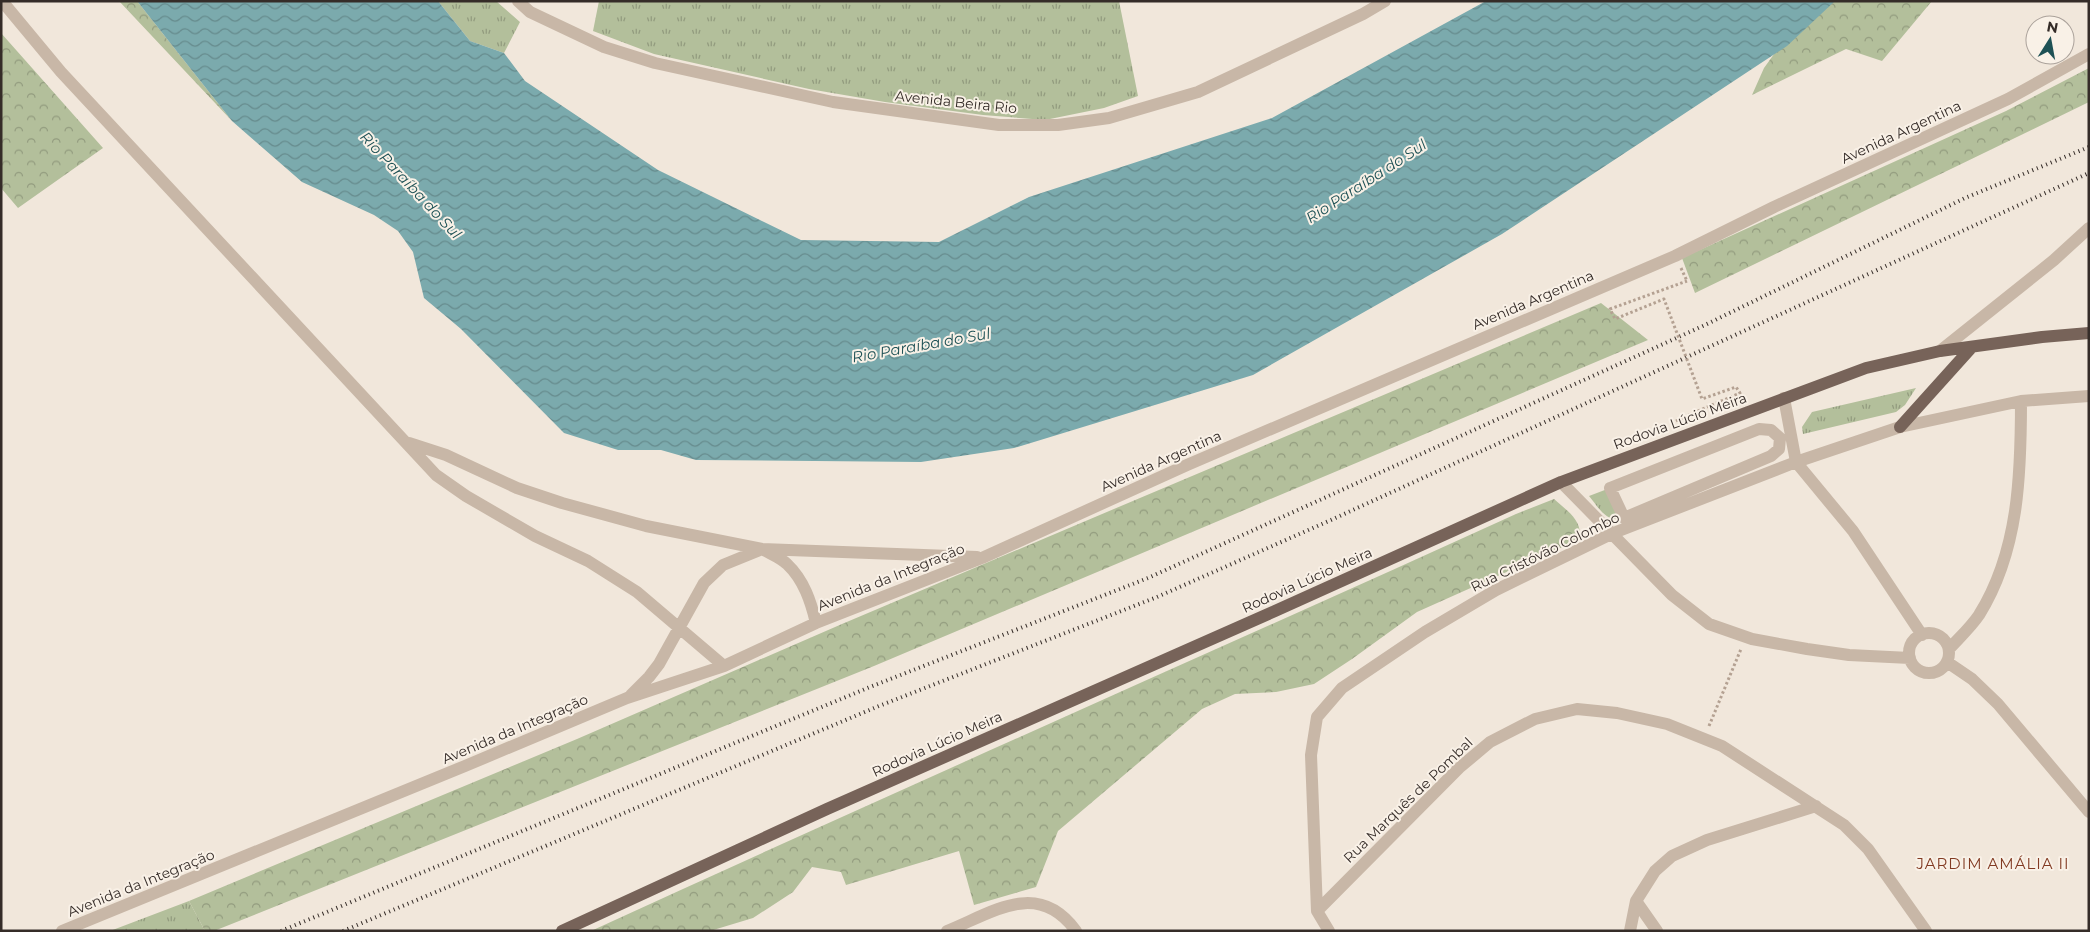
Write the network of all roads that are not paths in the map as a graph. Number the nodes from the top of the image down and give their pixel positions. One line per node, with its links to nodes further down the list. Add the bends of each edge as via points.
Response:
1 (2, 1): 14 (street, via 60,72)
2 (518, 1): 4 (street, Avenida Beira Rio)
3 (1385, 1): 4 (street, Avenida Beira Rio, via 1198,92 1109,118 1058,125 999,125 824,100 655,63 604,47)
4 (532, 7)
5 (2089, 54): 20 (street, Avenida Argentina, via 2008,99 1675,256 1187,465)
6 (2089, 228): 9 (street)
7 (2089, 334): 8 (main road, Rodovia Lúcio Meira)
8 (1972, 347): 9 (main road, Rodovia Lúcio Meira); 13 (main road)
9 (1940, 351): 11 (main road, Rodovia Lúcio Meira, via 1866,368)
10 (2089, 396): 12 (street, Rua Cristóvão Colombo)
11 (1784, 398): 15 (street); 16 (main road, Rodovia Lúcio Meira)
12 (2021, 401): 13 (street, Rua Cristóvão Colombo); 24 (street, via 2018,484 2007,550 1999,576 1978,616)
13 (1900, 427): 15 (street, Rua Cristóvão Colombo)
14 (407, 442): 19 (street, via 446,455 517,488 562,503 646,526); 22 (street, via 436,474 466,496 588,562 637,592)
15 (1796, 462): 18 (street, Rua Cristóvão Colombo); 23 (street, via 1853,531)
16 (1561, 482): 18 (street); 34 (main road, Rodovia Lúcio Meira, via 827,809)
17 (1610, 488): 17 (street, via 1759,429 1771,430 1780,438 1779,449 1771,456 1624,518)
18 (1611, 534): 25 (street, via 1672,595 1709,624 1746,637 1849,656); 32 (street, Rua Cristóvão Colombo, via 1496,590 1425,632 1342,688 1317,717 1311,755)
19 (762, 549): 20 (street); 21 (street, via 787,564 802,582); 22 (street, via 723,565 704,583)
20 (982, 558): 21 (street, Avenida da Integração)
21 (816, 623): 27 (street, Avenida da Integração)
22 (680, 627): 27 (street); 28 (street, via 654,671)
23 (1922, 635): 24 (street, via 1941,638); 25 (street, via 1912,644)
24 (1949, 649): 26 (street)
25 (1910, 658): 26 (street, via 1924,672 1937,671)
26 (1947, 662): 30 (street, via 1972,679 1998,704)
27 (724, 666): 28 (street, Avenida da Integração)
28 (627, 698): 33 (street, Avenida da Integração)
29 (1816, 806): 31 (street, via 1707,840 1672,856 1655,871); 32 (street, Rua Marquês de Pombal, via 1722,746 1667,724 1617,712 1577,709 1535,719 1490,742 1458,768); 40 (street, Rua Marquês de Pombal, via 1844,825 1868,849)
30 (2089, 812)
31 (1636, 901): 38 (street); 39 (street)
32 (1318, 912): 37 (street, Rua Cristóvão Colombo)
33 (62, 931)
34 (562, 931)
35 (947, 931): 36 (street, via 1017,903 1035,902 1051,907)
36 (1076, 931)
37 (1329, 931)
38 (1630, 931)
39 (1657, 931)
40 (1926, 931)

